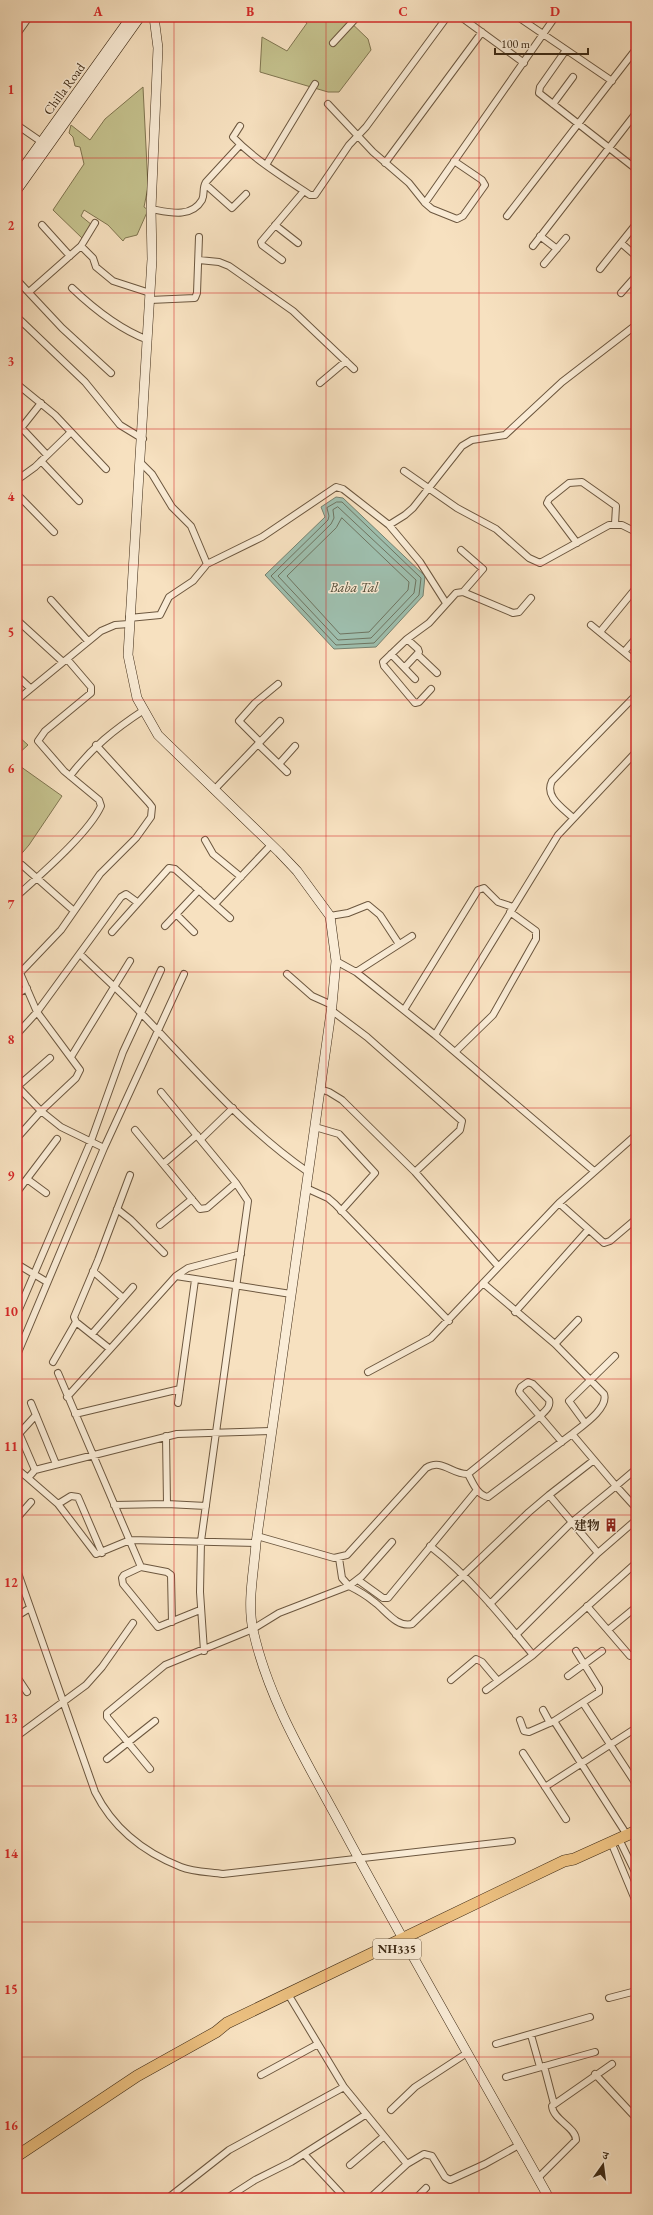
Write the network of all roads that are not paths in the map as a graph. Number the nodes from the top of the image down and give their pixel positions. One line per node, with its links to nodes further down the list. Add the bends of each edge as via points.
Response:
1 (29, 17): 13 (street)
2 (132, 17): 21 (street, Chilla Road)
3 (140, 17): 21 (street)
4 (154, 17): 43 (street, via 158,43 158,76)
5 (357, 17): 15 (street)
6 (447, 17): 29 (street)
7 (518, 17): 14 (street)
8 (555, 17): 14 (street)
9 (632, 17): 11 (street)
10 (466, 18): 12 (street)
11 (636, 21)
12 (482, 32): 18 (street); 34 (street)
13 (17, 34)
14 (544, 34): 17 (street); 18 (street)
15 (333, 43)
16 (636, 49): 20 (street)
17 (566, 50): 20 (street); 24 (street, via 538,91)
18 (524, 63): 33 (street)
19 (573, 77): 24 (street)
20 (612, 81): 27 (street)
21 (88, 83): 30 (street, Chilla Road)
22 (315, 84): 35 (street)
23 (328, 104): 29 (street)
24 (553, 104): 27 (street)
25 (636, 114): 32 (street)
26 (17, 124): 30 (street)
27 (578, 124): 32 (street); 44 (street)
28 (240, 126): 31 (street, via 233,137)
29 (358, 136): 34 (street); 40 (street, via 349,145 318,193 312,196)
30 (45, 145): 37 (street, Chilla Road); 39 (street)
31 (240, 145): 35 (street); 38 (street)
32 (608, 148): 36 (street); 49 (street)
33 (454, 161): 42 (street); 42 (street, via 485,182 483,188 460,219)
34 (385, 163): 42 (street, via 409,183)
35 (266, 165): 40 (street)
36 (636, 169)
37 (17, 176)
38 (205, 184): 41 (street, via 232,208); 43 (street, via 202,200 188,211 177,214)
39 (17, 190)
40 (304, 191): 48 (street)
41 (246, 194)
42 (425, 203)
43 (151, 210): 68 (street)
44 (507, 216)
45 (95, 223): 54 (street)
46 (636, 224): 53 (street)
47 (42, 225): 57 (street)
48 (275, 225): 52 (street); 60 (street, via 263,239 262,245)
49 (540, 236): 55 (street); 56 (street)
50 (199, 237): 59 (street)
51 (566, 238): 56 (street)
52 (298, 243)
53 (621, 243): 58 (street); 62 (street)
54 (81, 246): 57 (street); 68 (street, via 93,258 96,267 113,280)
55 (532, 246)
56 (557, 249): 61 (street)
57 (70, 256): 66 (street)
58 (636, 256)
59 (198, 260): 68 (street, via 195,298); 72 (street, via 219,262 229,266 293,311)
60 (282, 260)
61 (544, 264)
62 (600, 269)
63 (636, 276): 67 (street)
64 (17, 280): 66 (street)
65 (72, 288): 71 (street, via 100,312 132,333)
66 (29, 292): 74 (street, via 62,328)
67 (621, 293)
68 (150, 296): 71 (street)
69 (17, 317): 80 (street, via 85,382 120,425)
70 (636, 325): 87 (street, via 562,382 505,435 472,440 462,446)
71 (148, 340): 80 (street)
72 (346, 361): 73 (street); 75 (street)
73 (354, 369)
74 (111, 373)
75 (320, 383)
76 (17, 384): 77 (street)
77 (41, 403): 78 (street); 79 (street)
78 (19, 425): 81 (street)
79 (70, 433): 81 (street); 84 (street)
80 (143, 439): 83 (street)
81 (47, 455): 82 (street)
82 (41, 461): 86 (street); 89 (street)
83 (141, 463): 96 (street, via 152,474 172,507 191,526); 103 (street)
84 (106, 470)
85 (404, 471): 87 (street)
86 (17, 480)
87 (428, 488): 91 (street, via 405,515); 94 (street, via 462,512 496,529 534,561 545,562)
88 (17, 494): 92 (street)
89 (79, 501)
90 (615, 524): 93 (street); 94 (street); 94 (street, via 617,510 613,502 582,482 569,483 549,499 547,504)
91 (389, 525): 96 (street, via 344,488 336,487 262,537); 101 (street, via 420,562)
92 (54, 532)
93 (636, 532)
94 (577, 543)
95 (461, 550): 98 (street, via 483,569)
96 (207, 564): 103 (street, via 193,581 172,593 160,615)
97 (636, 588): 105 (street)
98 (463, 592): 99 (street, via 513,613 519,612); 101 (street, via 456,593)
99 (531, 598)
100 (51, 600): 108 (street)
101 (446, 603): 106 (street, via 429,623)
102 (17, 620): 112 (street)
103 (129, 621): 108 (street, via 108,627); 123 (street, via 128,655 137,698)
104 (591, 625): 105 (street)
105 (600, 632): 109 (street)
106 (407, 638): 110 (street); 111 (street, via 418,648)
107 (636, 638): 109 (street)
108 (88, 641): 112 (street)
109 (624, 652): 113 (street)
110 (391, 654): 114 (street); 120 (street, via 383,662 384,666 415,703)
111 (417, 654): 114 (street); 115 (street)
112 (65, 660): 119 (street); 131 (street, via 91,687 92,693 45,731 38,741)
113 (636, 662)
114 (405, 667): 117 (street)
115 (437, 673)
116 (17, 676): 119 (street)
117 (415, 679)
118 (278, 684): 125 (street, via 255,703 239,721)
119 (30, 688): 122 (street)
120 (431, 689)
121 (636, 695): 133 (street, via 552,781 550,796)
122 (17, 700)
123 (144, 710): 126 (street); 132 (street, via 158,735)
124 (280, 721): 125 (street)
125 (259, 743): 129 (street); 132 (street)
126 (96, 745): 131 (street); 144 (street, via 149,803 153,813 136,838 100,874)
127 (295, 746): 129 (street)
128 (636, 752): 133 (street)
129 (279, 764): 130 (street)
130 (287, 772)
131 (70, 776): 138 (street, via 99,800 101,806 83,830)
132 (214, 790): 135 (street)
133 (573, 818): 143 (street, via 558,835)
134 (205, 840): 137 (street, via 213,854)
135 (272, 845): 137 (street); 146 (street, via 297,872)
136 (22, 865): 138 (street)
137 (241, 877): 142 (street)
138 (36, 878): 140 (street); 144 (street)
139 (199, 890): 141 (street, via 175,869 169,868); 142 (street); 145 (street)
140 (17, 896)
141 (137, 902): 149 (street); 153 (street, via 124,894)
142 (215, 904): 147 (street)
143 (511, 909): 166 (street, via 498,902 484,888 478,890); 171 (street); 172 (street, via 536,931 536,939 493,1015)
144 (74, 911): 159 (street, via 50,944)
145 (176, 914): 148 (street); 150 (street)
146 (330, 916): 152 (street, via 348,913 368,905 380,915); 155 (street)
147 (230, 918)
148 (165, 926)
149 (112, 932)
150 (194, 932)
151 (412, 936): 152 (street)
152 (399, 944): 158 (street)
153 (80, 954): 163 (street); 167 (street)
154 (130, 961): 163 (street)
155 (336, 961): 158 (street); 165 (street)
156 (17, 966): 159 (street)
157 (161, 970): 168 (street)
158 (356, 972): 166 (street)
159 (20, 974): 162 (street)
160 (184, 974): 169 (street)
161 (287, 974): 165 (street, via 312,996)
162 (27, 988): 164 (street); 167 (street)
163 (115, 988): 168 (street); 173 (street)
164 (17, 994)
165 (332, 1007): 176 (street); 191 (street, via 462,1121 460,1130)
166 (404, 1010): 171 (street)
167 (37, 1012): 170 (street); 173 (street)
168 (141, 1013): 169 (street); 186 (street)
169 (157, 1031): 178 (street); 187 (street)
170 (17, 1034)
171 (435, 1035): 172 (street)
172 (455, 1052): 189 (street)
173 (71, 1057): 179 (street, via 80,1070 79,1074)
174 (50, 1058): 175 (street)
175 (17, 1086): 179 (street)
176 (320, 1089): 180 (street); 191 (street, via 342,1100)
177 (161, 1092): 183 (street)
178 (233, 1108): 183 (street); 190 (street, via 283,1154)
179 (41, 1111): 184 (street); 186 (street, via 68,1132)
180 (315, 1127): 190 (street); 201 (street, via 339,1134 375,1173)
181 (135, 1130): 188 (street)
182 (636, 1134): 189 (street)
183 (199, 1137): 188 (street); 194 (street)
184 (17, 1138)
185 (57, 1139): 193 (street)
186 (91, 1141): 187 (street); 210 (street)
187 (104, 1148): 213 (street)
188 (163, 1164): 198 (street)
189 (594, 1171): 199 (street)
190 (308, 1172): 195 (street)
191 (415, 1172): 208 (street)
192 (130, 1175): 200 (street)
193 (26, 1179): 196 (street); 197 (street)
194 (236, 1183): 198 (street, via 204,1210); 206 (street, via 248,1201)
195 (306, 1188): 201 (street, via 328,1198); 217 (street)
196 (17, 1192)
197 (46, 1193)
198 (192, 1199): 203 (street)
199 (559, 1203): 204 (street); 208 (street)
200 (117, 1209): 205 (street); 209 (street)
201 (341, 1211): 222 (street)
202 (636, 1219): 204 (street, via 607,1243 601,1242)
203 (160, 1225)
204 (588, 1230): 219 (street)
205 (164, 1253)
206 (241, 1254): 211 (street, via 188,1268); 216 (street)
207 (17, 1264): 210 (street)
208 (498, 1266): 214 (street)
209 (93, 1271): 218 (street); 223 (street, via 75,1314)
210 (34, 1274): 213 (street); 220 (street)
211 (176, 1276): 212 (street); 226 (street)
212 (195, 1280): 216 (street); 233 (street)
213 (48, 1282): 227 (street)
214 (483, 1283): 219 (street); 222 (street)
215 (133, 1286): 218 (street)
216 (236, 1286): 217 (street); 242 (street)
217 (291, 1294): 241 (street)
218 (123, 1298): 224 (street)
219 (515, 1312): 225 (street)
220 (17, 1314)
221 (578, 1320): 225 (street)
222 (449, 1321): 230 (street, via 425,1342)
223 (76, 1322): 224 (street); 229 (street)
224 (92, 1334): 226 (street)
225 (555, 1344): 232 (street)
226 (110, 1349): 234 (street)
227 (17, 1355)
228 (615, 1356): 232 (street)
229 (53, 1362)
230 (368, 1372)
231 (58, 1374): 234 (street)
232 (590, 1380): 240 (street, via 569,1402); 240 (street, via 604,1394 605,1403)
233 (180, 1389): 236 (street); 237 (street)
234 (67, 1397): 237 (street)
235 (31, 1402): 238 (street)
236 (178, 1403)
237 (75, 1414): 247 (street)
238 (36, 1415): 243 (street); 249 (street)
239 (540, 1416): 239 (street, via 549,1406 549,1400 528,1382 519,1391); 246 (street); 253 (street)
240 (584, 1423): 244 (street)
241 (271, 1431): 242 (street); 267 (street)
242 (215, 1432): 245 (street); 262 (street)
243 (18, 1434): 252 (street)
244 (572, 1434): 246 (street); 248 (street)
245 (166, 1436): 247 (street); 260 (street)
246 (562, 1442): 256 (street, via 492,1496 485,1497)
247 (92, 1454): 249 (street); 261 (street)
248 (594, 1460): 255 (street); 257 (street)
249 (56, 1464): 252 (street)
250 (17, 1469): 254 (street)
251 (636, 1469): 255 (street)
252 (35, 1470): 254 (street)
253 (468, 1474): 256 (street); 274 (street, via 432,1464 347,1555)
254 (28, 1478): 259 (street)
255 (616, 1486): 263 (street); 266 (street)
256 (477, 1490): 271 (street)
257 (549, 1495): 266 (street); 278 (street)
258 (31, 1502): 264 (street)
259 (58, 1504): 272 (street, via 94,1553); 272 (street, via 71,1496 78,1497)
260 (167, 1504): 261 (street); 262 (street)
261 (114, 1505): 268 (street)
262 (206, 1506): 269 (street)
263 (636, 1508)
264 (17, 1518)
265 (636, 1520): 273 (street)
266 (572, 1522): 273 (street); 283 (street)
267 (257, 1539): 269 (street); 274 (street); 291 (street, via 251,1606)
268 (130, 1540): 269 (street); 272 (street); 276 (street)
269 (201, 1541): 287 (street)
270 (392, 1542): 279 (street)
271 (430, 1546): 278 (street); 279 (street, via 388,1598 382,1598)
272 (102, 1553)
273 (598, 1553): 293 (street)
274 (338, 1558): 281 (street, via 342,1578)
275 (636, 1563): 284 (street)
276 (141, 1567): 289 (street, via 172,1575); 289 (street, via 124,1576 123,1584 156,1626 161,1628)
277 (17, 1570): 282 (street)
278 (462, 1576): 281 (street, via 412,1624 407,1625 395,1620 374,1601); 283 (street)
279 (358, 1580): 281 (street)
280 (17, 1585): 282 (street)
281 (349, 1586): 291 (street, via 279,1613)
282 (24, 1588): 286 (street)
283 (490, 1604): 293 (street)
284 (587, 1606): 292 (street); 298 (street)
285 (636, 1607): 292 (street)
286 (30, 1608): 288 (street); 306 (street)
287 (200, 1610): 289 (street); 294 (street)
288 (17, 1616)
289 (172, 1622)
290 (133, 1624): 306 (street, via 96,1675)
291 (253, 1629): 294 (street); 327 (street, via 268,1676 291,1730)
292 (608, 1630): 297 (street, via 630,1656)
293 (516, 1635): 298 (street)
294 (204, 1651): 314 (street, via 162,1668 108,1710 107,1717)
295 (576, 1651): 299 (street)
296 (602, 1651): 299 (street)
297 (636, 1654)
298 (533, 1655): 303 (street)
299 (584, 1664): 300 (street); 307 (street, via 600,1690)
300 (568, 1676)
301 (17, 1677): 305 (street)
302 (451, 1680): 303 (street, via 476,1659 482,1662)
303 (498, 1681): 304 (street)
304 (486, 1690)
305 (27, 1692)
306 (64, 1703): 313 (street); 327 (street, via 100,1803 118,1827 140,1846 182,1868 223,1874)
307 (583, 1703): 311 (street); 315 (street)
308 (542, 1710): 311 (street)
309 (520, 1720): 311 (street, via 527,1733)
310 (155, 1721): 314 (street)
311 (552, 1722): 318 (street)
312 (636, 1728): 315 (street)
313 (17, 1736)
314 (128, 1742): 317 (street); 319 (street)
315 (609, 1744): 318 (street); 321 (street)
316 (523, 1753): 323 (street)
317 (107, 1759)
318 (581, 1764): 323 (street); 325 (street)
319 (150, 1769)
320 (636, 1771): 321 (street)
321 (630, 1775): 322 (street)
322 (636, 1784)
323 (545, 1787): 324 (street)
324 (566, 1819)
325 (623, 1836): 328 (street); 329 (street); 330 (highway, NH335, via 574,1859 564,1861)
326 (512, 1841): 327 (street)
327 (358, 1858): 330 (street)
328 (636, 1874)
329 (636, 1902)
330 (404, 1942): 333 (highway, NH335); 335 (highway, NH335, via 227,2023); 340 (street)
331 (636, 1991): 332 (street)
332 (609, 1998)
333 (291, 1999): 335 (highway, NH335, via 224,2031); 337 (street)
334 (590, 2017): 336 (street)
335 (216, 2032): 354 (highway, NH335, via 137,2076)
336 (531, 2035): 338 (street); 342 (street)
337 (318, 2044): 344 (street); 346 (street)
338 (496, 2044)
339 (595, 2052): 342 (street)
340 (467, 2053): 348 (street, via 415,2087); 352 (street)
341 (612, 2064): 343 (street)
342 (542, 2067): 345 (street); 347 (street)
343 (595, 2074): 347 (street); 350 (street)
344 (261, 2075)
345 (506, 2078)
346 (344, 2087): 349 (street); 359 (street, via 229,2150)
347 (554, 2104): 357 (street, via 554,2113 576,2140)
348 (391, 2110)
349 (365, 2115): 351 (street); 353 (street)
350 (636, 2118)
351 (383, 2137): 355 (street); 356 (street)
352 (519, 2145): 355 (street, via 450,2180 444,2177 429,2154 424,2154); 357 (street)
353 (304, 2154): 360 (street); 361 (street)
354 (17, 2156)
355 (407, 2164): 362 (street)
356 (350, 2165)
357 (538, 2178): 364 (street)
358 (426, 2188): 363 (street)
359 (168, 2198)
360 (227, 2198)
361 (345, 2198)
362 (370, 2198)
363 (416, 2198)
364 (549, 2198)

